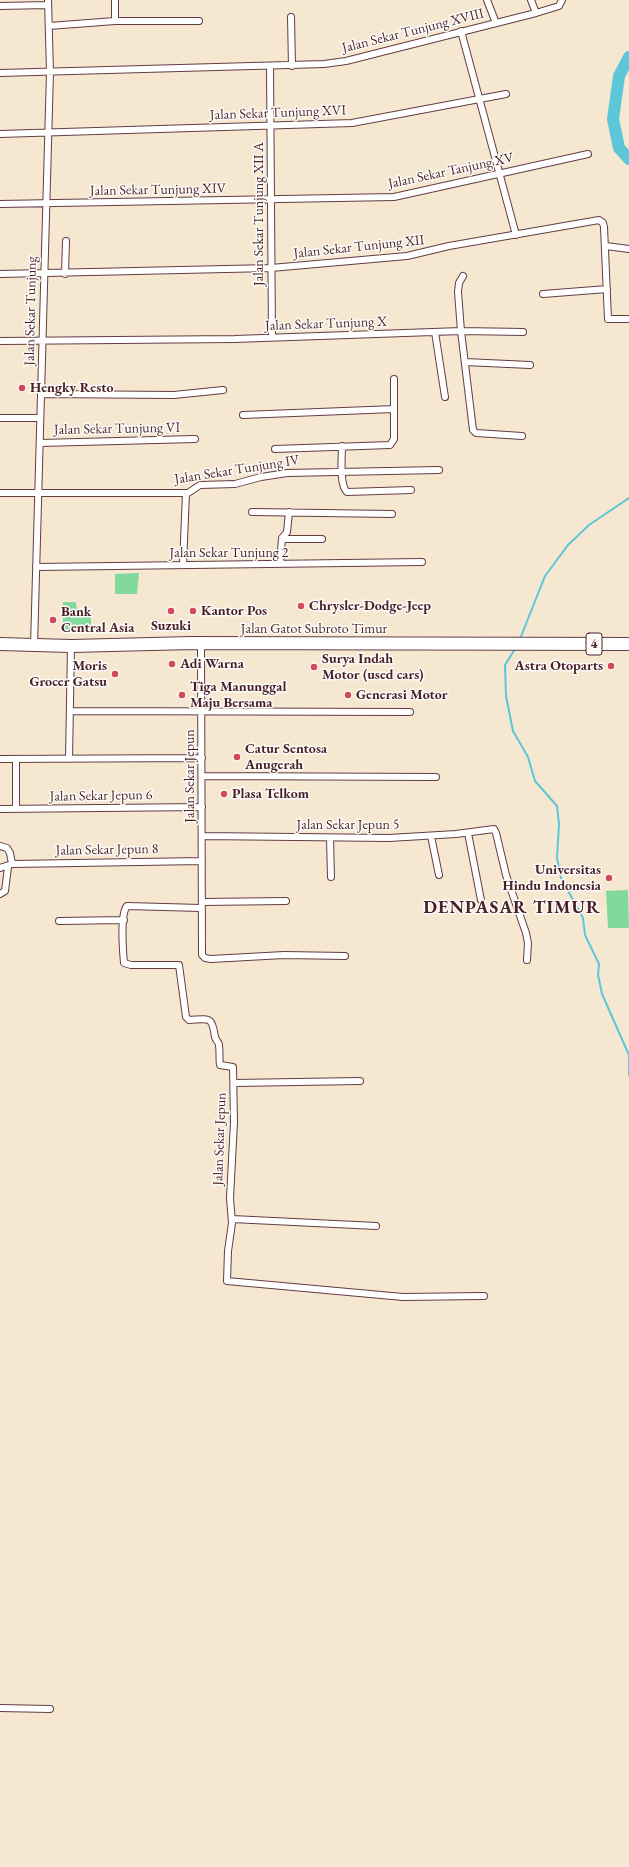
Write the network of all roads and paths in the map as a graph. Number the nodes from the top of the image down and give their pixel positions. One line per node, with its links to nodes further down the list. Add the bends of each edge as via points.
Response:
1 (115, 0): 9 (street)
2 (487, 0): 11 (street)
3 (531, 0): 7 (street)
4 (562, 2): 7 (street, Jalan Sekar Tunjung XVIII)
5 (48, 3): 6 (street); 12 (street, Jalan Sekar Tunjung)
6 (0, 6)
7 (536, 13): 11 (street, Jalan Sekar Tunjung XVIII)
8 (291, 17): 15 (street)
9 (115, 21): 10 (street); 12 (street)
10 (199, 21)
11 (496, 23): 13 (street, Jalan Sekar Tunjung XVIII)
12 (49, 26): 16 (street, Jalan Sekar Tunjung)
13 (461, 31): 15 (street, Jalan Sekar Tunjung XVIII, via 346,61); 19 (street)
14 (270, 66): 15 (street, Jalan Sekar Tunjung XVIII); 16 (street, Jalan Sekar Tunjung XVIII); 20 (street, Jalan Sekar Tunjung XII A)
15 (292, 66)
16 (50, 72): 17 (street, Jalan Sekar Tunjung XVIII); 21 (street, Jalan Sekar Tunjung)
17 (0, 73)
18 (506, 94): 19 (street, Jalan Sekar Tunjung XVI)
19 (479, 100): 20 (street, Jalan Sekar Tunjung XVI, via 352,123); 24 (street)
20 (270, 126): 21 (street, Jalan Sekar Tunjung XVI); 25 (street, Jalan Sekar Tunjung XII A)
21 (49, 133): 22 (street, Jalan Sekar Tunjung XVI); 27 (street, Jalan Sekar Tunjung)
22 (0, 134)
23 (588, 154): 24 (street, Jalan Sekar Tanjung XV)
24 (499, 174): 25 (street, Jalan Sekar Tanjung XV, via 394,197); 28 (street)
25 (270, 201): 27 (street, Jalan Sekar Tunjung XIV); 32 (street, Jalan Sekar Tunjung XII A)
26 (0, 204): 27 (street, Jalan Sekar Tunjung XIV)
27 (45, 204): 34 (street, Jalan Sekar Tunjung)
28 (516, 235): 30 (street, Jalan Sekar Tunjung XII, via 599,220 604,223); 32 (street, Jalan Sekar Tunjung XII, via 407,256)
29 (66, 240): 35 (street)
30 (606, 246): 31 (street); 37 (street, Jalan Sekar Tunjung XII)
31 (629, 249)
32 (271, 268): 35 (street, Jalan Sekar Tunjung XII); 43 (street, Jalan Sekar Tunjung XII A)
33 (0, 274): 34 (street, Jalan Sekar Tunjung XII)
34 (44, 274): 35 (street, Jalan Sekar Tunjung XII); 45 (street, Jalan Sekar Tunjung)
35 (65, 274)
36 (463, 276): 40 (street, via 458,288)
37 (607, 289): 38 (street); 39 (street, Jalan Sekar Tunjung XII, via 608,319)
38 (543, 294)
39 (629, 319)
40 (461, 331): 41 (street, Jalan Sekar Tunjung X); 42 (street, Jalan Sekar Tunjung X); 46 (street)
41 (435, 332): 43 (street, Jalan Sekar Tunjung X); 51 (street)
42 (523, 332)
43 (272, 337): 45 (street, Jalan Sekar Tunjung X)
44 (0, 341): 45 (street, Jalan Sekar Tunjung X)
45 (42, 342): 50 (street, Jalan Sekar Tunjung)
46 (465, 362): 47 (street); 56 (street, via 473,430)
47 (530, 365)
48 (394, 379): 52 (street)
49 (223, 390): 50 (street, via 174,395)
50 (41, 394): 55 (street, Jalan Sekar Tunjung)
51 (446, 398)
52 (394, 409): 53 (street); 59 (street, via 390,445)
53 (243, 415)
54 (0, 418): 55 (street)
55 (40, 418): 58 (street, Jalan Sekar Tunjung)
56 (522, 436)
57 (195, 439): 58 (street, Jalan Sekar Tunjung VI)
58 (40, 443): 65 (street, Jalan Sekar Tunjung)
59 (342, 446): 60 (street); 62 (street)
60 (275, 449)
61 (439, 470): 62 (street, Jalan Sekar Tunjung IV)
62 (342, 471): 63 (street, via 344,489 347,492); 66 (street, Jalan Sekar Tunjung IV, via 271,475 235,484 200,485)
63 (411, 490)
64 (0, 493): 65 (street, Jalan Sekar Tunjung IV)
65 (38, 493): 66 (street, Jalan Sekar Tunjung IV); 75 (street, Jalan Sekar Tunjung)
66 (186, 493): 74 (street)
67 (252, 512): 68 (street)
68 (289, 512): 69 (street); 70 (street, via 287,532)
69 (392, 514)
70 (282, 539): 71 (street); 73 (street)
71 (322, 539)
72 (422, 562): 73 (street, Jalan Sekar Tunjung 2)
73 (280, 564): 74 (street, Jalan Sekar Tunjung 2)
74 (183, 565): 75 (street, Jalan Sekar Tunjung 2)
75 (36, 567): 79 (street, Jalan Sekar Tunjung)
76 (0, 644): 79 (highway, Jalan Gatot Subroto Timur / 4)
77 (201, 644): 78 (highway, Jalan Gatot Subroto Timur / 4); 80 (highway, Jalan Gatot Subroto Timur / 4); 82 (street, Jalan Sekar Jepun)
78 (629, 644)
79 (34, 646): 80 (highway, Jalan Gatot Subroto Timur / 4)
80 (71, 646): 81 (street)
81 (70, 711): 82 (street); 87 (street)
82 (202, 712): 83 (street); 84 (street, Jalan Sekar Jepun)
83 (410, 712)
84 (202, 758): 87 (street); 88 (street, Jalan Sekar Jepun)
85 (0, 759): 86 (street)
86 (16, 759): 87 (street); 91 (street)
87 (69, 759)
88 (202, 776): 89 (street); 90 (street, Jalan Sekar Jepun)
89 (436, 777)
90 (202, 807): 91 (street, Jalan Sekar Jepun 6); 94 (street, Jalan Sekar Jepun)
91 (16, 808): 92 (street, Jalan Sekar Jepun 6)
92 (0, 809)
93 (468, 833): 95 (street, Jalan Sekar Jepun 5); 104 (street); 110 (street, Jalan Sekar Jepun 5, via 494,829 496,833 506,876 526,933)
94 (202, 836): 96 (street, Jalan Sekar Jepun 5); 98 (street, Jalan Sekar Jepun)
95 (431, 836): 96 (street, Jalan Sekar Jepun 5); 101 (street)
96 (330, 838): 102 (street)
97 (0, 846): 99 (street, via 7,848 10,853)
98 (202, 861): 99 (street, Jalan Sekar Jepun 8); 106 (street, Jalan Sekar Jepun)
99 (10, 865): 100 (street, Jalan Sekar Jepun 8); 103 (street, via 5,891)
100 (0, 868)
101 (439, 874)
102 (331, 877)
103 (0, 894)
104 (481, 900)
105 (286, 901): 106 (street)
106 (202, 905): 107 (street, Jalan Sekar Jepun, via 128,906 124,909); 109 (street, Jalan Sekar Jepun, via 201,951 205,958)
107 (124, 920): 108 (street); 112 (street, Jalan Sekar Jepun, via 124,963 179,965 186,1017 189,1020 207,1020 213,1023 215,1039 219,1045 220,1065 233,1067)
108 (59, 921)
109 (346, 956)
110 (527, 960)
111 (360, 1081): 112 (street)
112 (234, 1083): 113 (street, Jalan Sekar Jepun, via 230,1198)
113 (232, 1219): 114 (street); 115 (street, Jalan Sekar Jepun, via 227,1281 389,1296)
114 (376, 1226)
115 (484, 1296)
116 (0, 1708): 117 (street)
117 (50, 1709)

